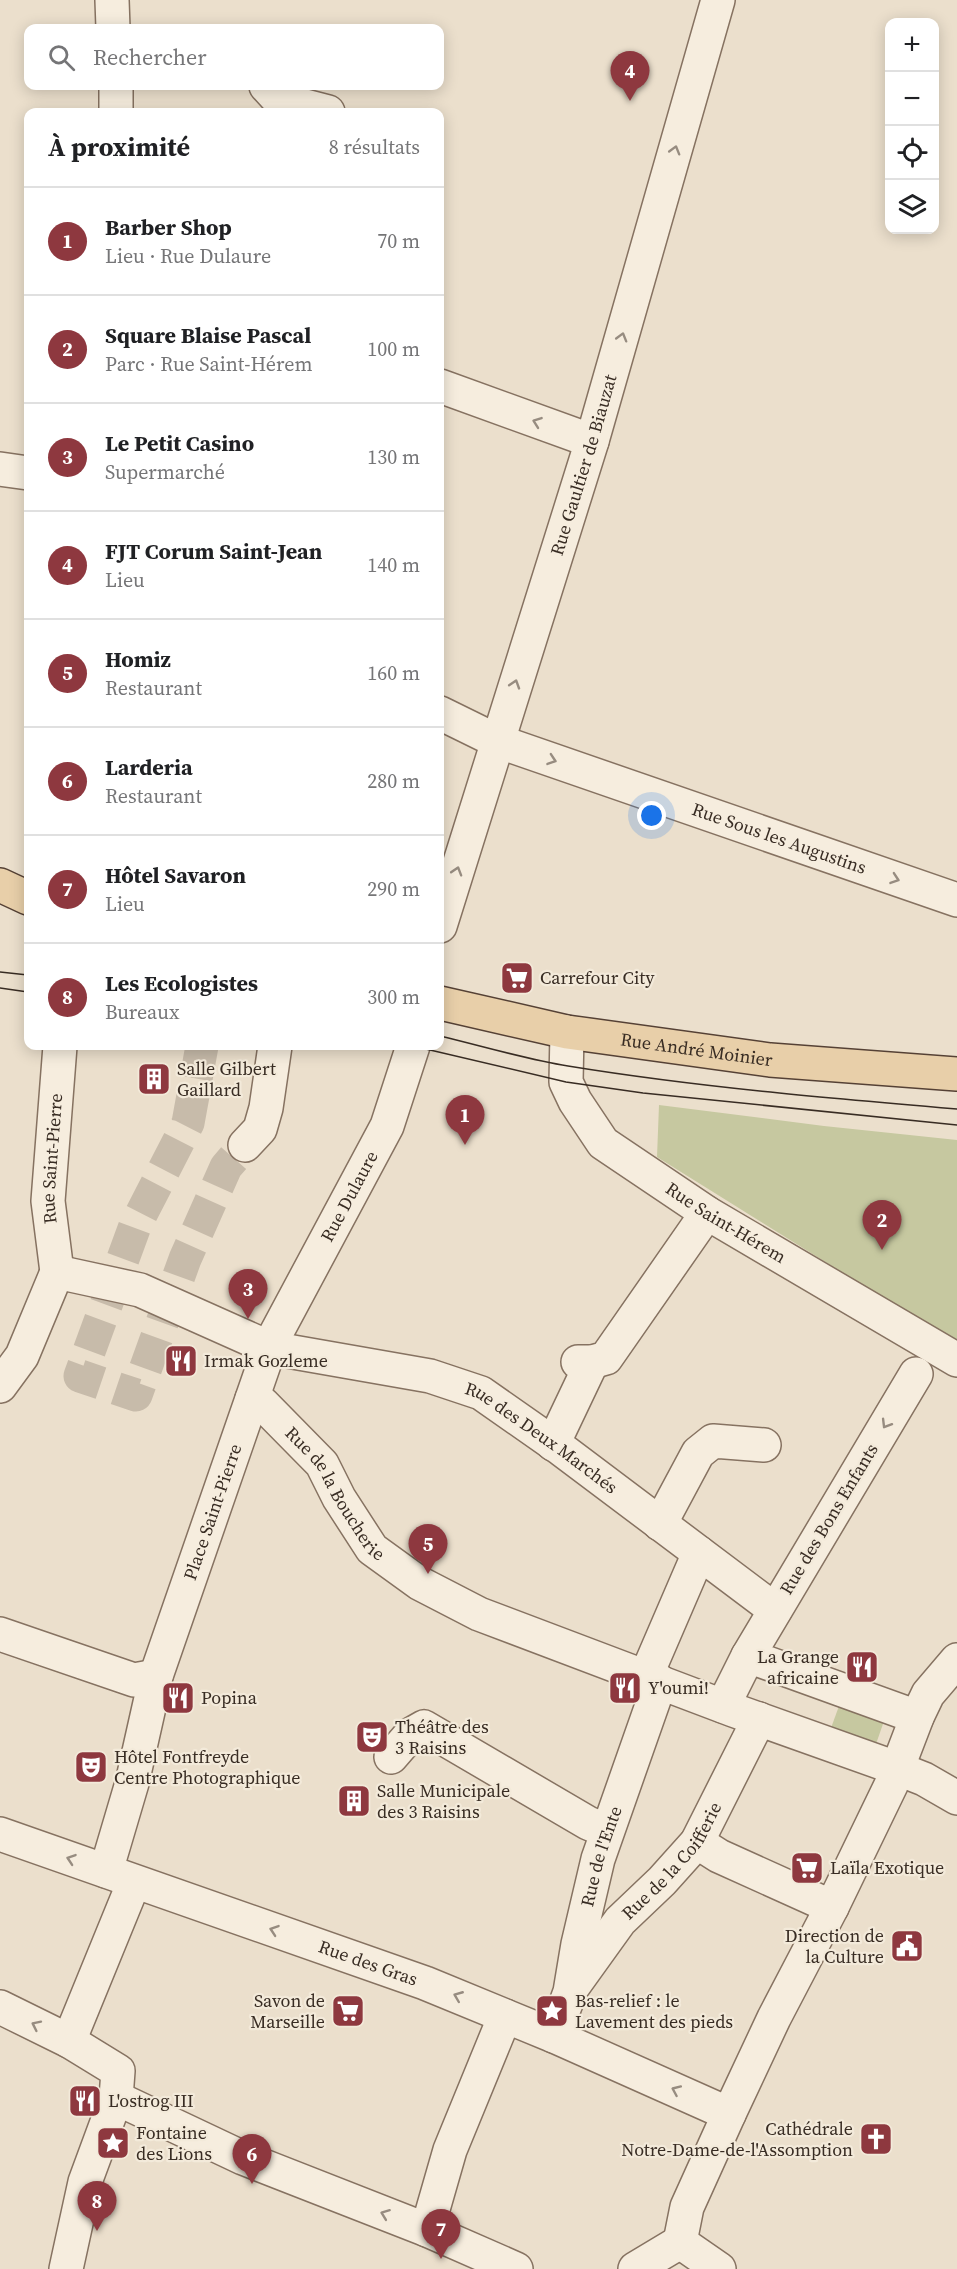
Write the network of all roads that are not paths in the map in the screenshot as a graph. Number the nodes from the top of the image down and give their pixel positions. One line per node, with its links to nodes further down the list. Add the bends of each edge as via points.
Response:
1 (718, 0): 7 (street, Rue Gaultier de Biauzat, one-way to 1)
2 (116, 90): 4 (street)
3 (270, 90): 5 (street, via 278,99)
4 (116, 108)
5 (313, 108)
6 (444, 387): 7 (street, one-way to 6)
7 (592, 441): 11 (street, Rue Gaultier de Biauzat, one-way to 7)
8 (0, 469): 9 (street)
9 (24, 472)
10 (444, 715): 11 (street, Rue Sous les Augustins)
11 (497, 741): 14 (street, Rue Sous les Augustins, one-way to 14); 15 (street, Rue Gaultier de Biauzat, one-way to 11)
12 (0, 885): 13 (main road)
13 (24, 896)
14 (957, 900)
15 (444, 913)
16 (444, 1004): 17 (main road, Rue André Moinier)
17 (567, 1032): 21 (main road, Rue André Moinier, via 770,1060); 23 (street, Rue Saint-Hérem, via 566,1082 603,1143)
18 (60, 1050): 24 (street, Rue Saint-Pierre, via 48,1201)
19 (274, 1050): 22 (street, via 267,1108 260,1129)
20 (411, 1051): 25 (street, Rue Dulaure, via 387,1126)
21 (957, 1074)
22 (246, 1145)
23 (707, 1213): 26 (street, Rue Saint-Hérem); 30 (street, via 606,1358 585,1362)
24 (57, 1272): 25 (street, via 140,1290); 28 (street, via 22,1356)
25 (271, 1345): 29 (street, Place Saint-Pierre); 30 (street, Rue des Deux Marchés, via 429,1376 481,1393)
26 (957, 1360)
27 (916, 1374): 34 (street, Rue des Bons Enfants, one-way to 34)
28 (0, 1386)
29 (252, 1399): 38 (street, Rue de la Boucherie, via 263,1404 322,1464 372,1549 409,1576 466,1609); 39 (street, Place Saint-Pierre)
30 (553, 1444): 32 (street, Rue des Deux Marchés)
31 (764, 1445): 32 (street, via 713,1441 698,1453)
32 (660, 1524): 33 (street, Rue des Deux Marchés)
33 (699, 1553): 34 (street, Rue des Deux Marchés); 38 (street, Rue de l'Ente)
34 (779, 1601): 36 (street, Rue des Bons Enfants)
35 (0, 1634): 39 (street, via 134,1680)
36 (753, 1658): 40 (street); 41 (street, Rue des Bons Enfants)
37 (957, 1660): 40 (street)
38 (642, 1674): 41 (street, Rue de la Boucherie); 45 (street, Rue de l'Ente, via 657,1691)
39 (154, 1691): 48 (street, Place Saint-Pierre)
40 (923, 1705): 43 (street)
41 (738, 1711): 43 (street, Rue de la Boucherie); 47 (street, Rue de la Coifferie)
42 (391, 1757): 45 (street, via 410,1735 424,1727)
43 (904, 1777): 44 (street, Rue de la Boucherie); 49 (street)
44 (957, 1798)
45 (607, 1831): 50 (street, Rue de l'Ente)
46 (0, 1834): 48 (street, Rue des Gras, one-way to 46)
47 (697, 1842): 49 (street, via 719,1856); 50 (street, Rue de la Coifferie, via 620,1921)
48 (120, 1877): 52 (street, Rue des Gras, one-way to 48, via 425,1983); 54 (street, Place Saint-Pierre)
49 (832, 1907): 56 (street)
50 (570, 1992): 53 (street, Rue de l'Ente)
51 (0, 2007): 54 (street, one-way to 51)
52 (505, 2016): 53 (street, Rue des Gras); 57 (street, via 450,2150)
53 (555, 2036): 56 (street, Rue des Gras, one-way to 53)
54 (69, 2041): 55 (street, via 118,2071)
55 (116, 2098): 57 (street, one-way to 55, via 243,2158); 59 (street, via 85,2182)
56 (729, 2114): 58 (street, via 687,2207)
57 (427, 2230): 60 (street)
58 (680, 2242): 61 (street); 62 (street)
59 (66, 2269)
60 (516, 2269)
61 (635, 2269)
62 (719, 2269)

